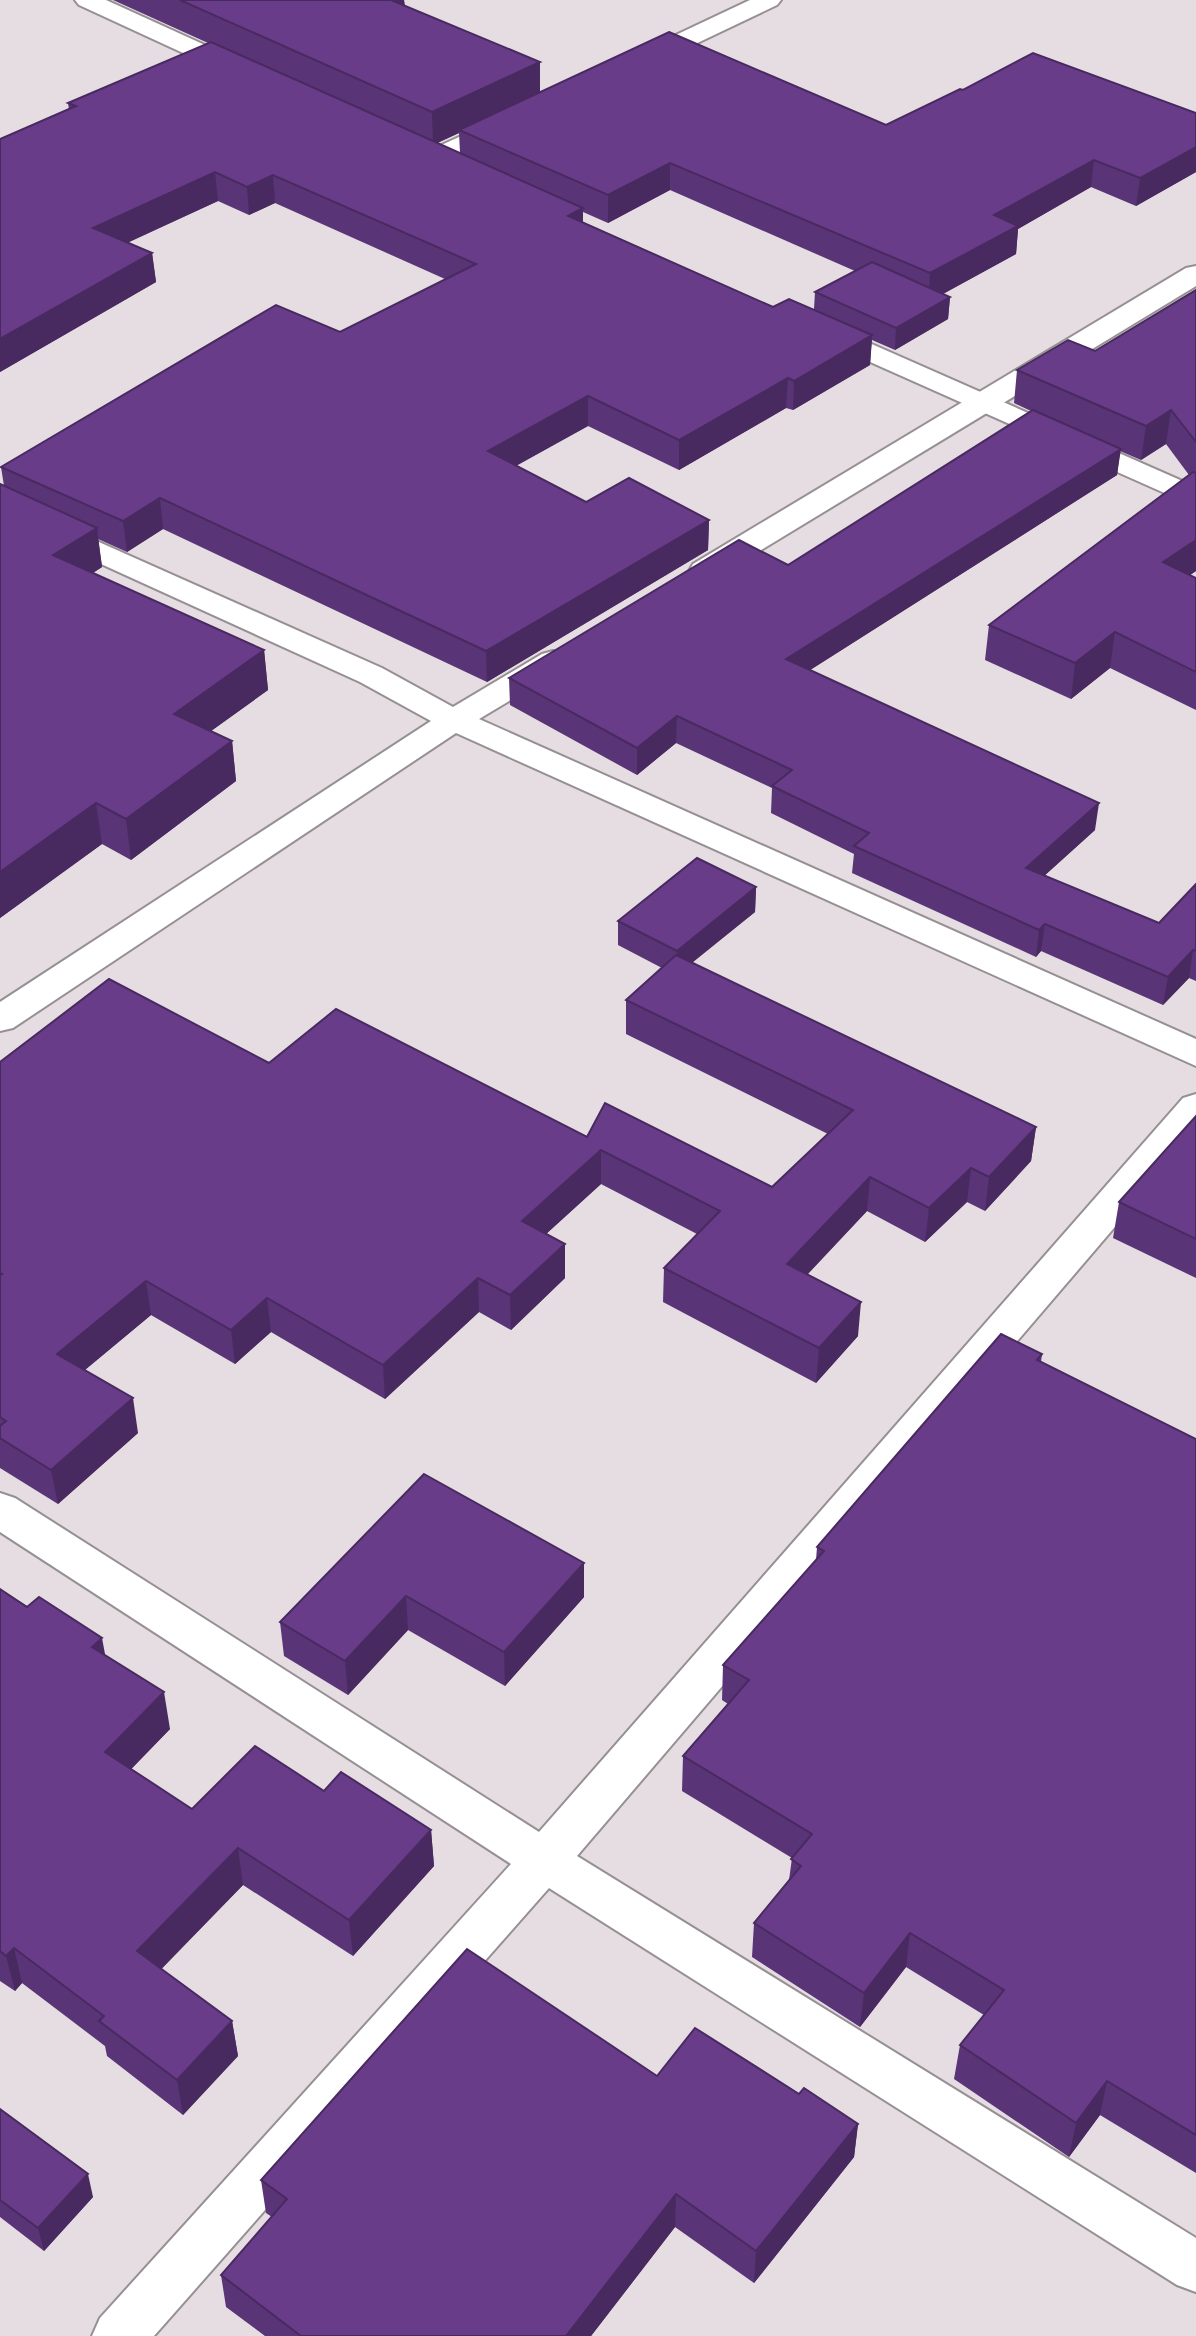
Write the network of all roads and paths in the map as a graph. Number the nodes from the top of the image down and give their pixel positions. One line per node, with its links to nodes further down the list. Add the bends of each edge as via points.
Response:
1 (87, 0): 4 (street)
2 (769, 0): 3 (street)
3 (620, 70)
4 (260, 79)
5 (533, 111): 7 (street)
6 (408, 147): 7 (street)
7 (433, 158): 8 (street)
8 (458, 169)
9 (1196, 274): 11 (street)
10 (797, 319): 11 (street)
11 (985, 402): 12 (street); 14 (street)
12 (1196, 498)
13 (0, 508): 16 (street, via 371,675)
14 (678, 586)
15 (572, 650): 16 (street)
16 (454, 720): 17 (street); 18 (street)
17 (0, 1019)
18 (1196, 1054)
19 (1196, 1107): 21 (street)
20 (0, 1510): 21 (street)
21 (544, 1860): 22 (street); 23 (street)
22 (1196, 2267)
23 (119, 2336)

